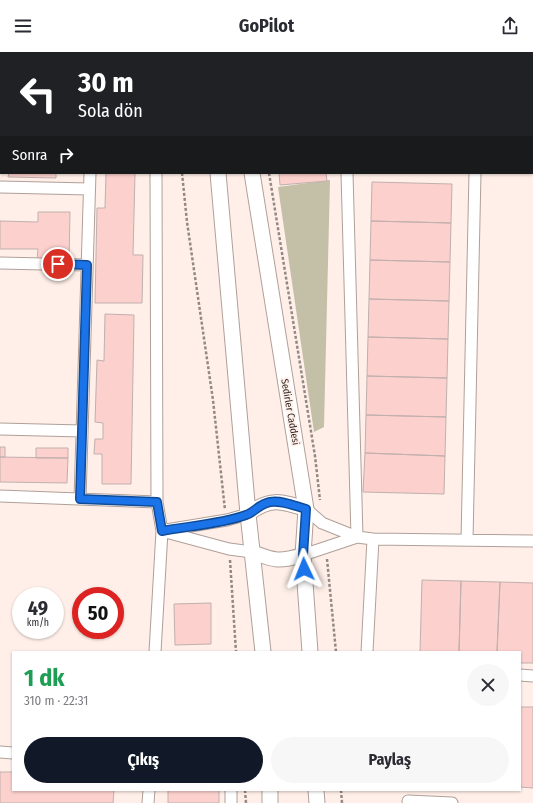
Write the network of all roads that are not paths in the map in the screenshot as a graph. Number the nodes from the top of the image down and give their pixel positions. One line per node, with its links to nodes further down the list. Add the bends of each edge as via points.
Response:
1 (90, 174): 8 (street)
2 (156, 174): 15 (street)
3 (218, 174): 17 (main road)
4 (252, 174): 16 (main road, Sedirler Caddesi)
5 (347, 174): 19 (street)
6 (475, 174): 21 (street)
7 (0, 187): 8 (street)
8 (89, 189): 10 (street)
9 (0, 263): 10 (street)
10 (87, 265): 12 (street)
11 (0, 429): 12 (street)
12 (82, 430): 14 (street)
13 (0, 496): 14 (street)
14 (80, 499): 15 (street)
15 (157, 502): 18 (street)
16 (306, 509): 17 (street, via 272,502 258,506); 19 (street, via 322,523); 24 (main road, Sedirler Caddesi)
17 (248, 514): 18 (street); 23 (main road)
18 (162, 531): 23 (street, via 229,549); 25 (street)
19 (357, 537): 20 (street); 24 (street)
20 (373, 539): 21 (street); 28 (street)
21 (467, 540): 22 (street)
22 (533, 541)
23 (252, 552): 24 (street, via 269,559 284,560); 26 (main road)
24 (303, 555): 27 (main road, Sedirler Caddesi)
25 (155, 651)
26 (263, 651)
27 (310, 651)
28 (367, 651)
29 (521, 675): 30 (street)
30 (533, 676)
31 (0, 752): 32 (street)
32 (12, 753)
33 (149, 791): 38 (street)
34 (232, 791): 39 (street)
35 (270, 791): 40 (main road)
36 (316, 791): 41 (main road)
37 (408, 798): 42 (street)
38 (148, 803)
39 (231, 803)
40 (270, 803)
41 (317, 803)
42 (452, 803)

